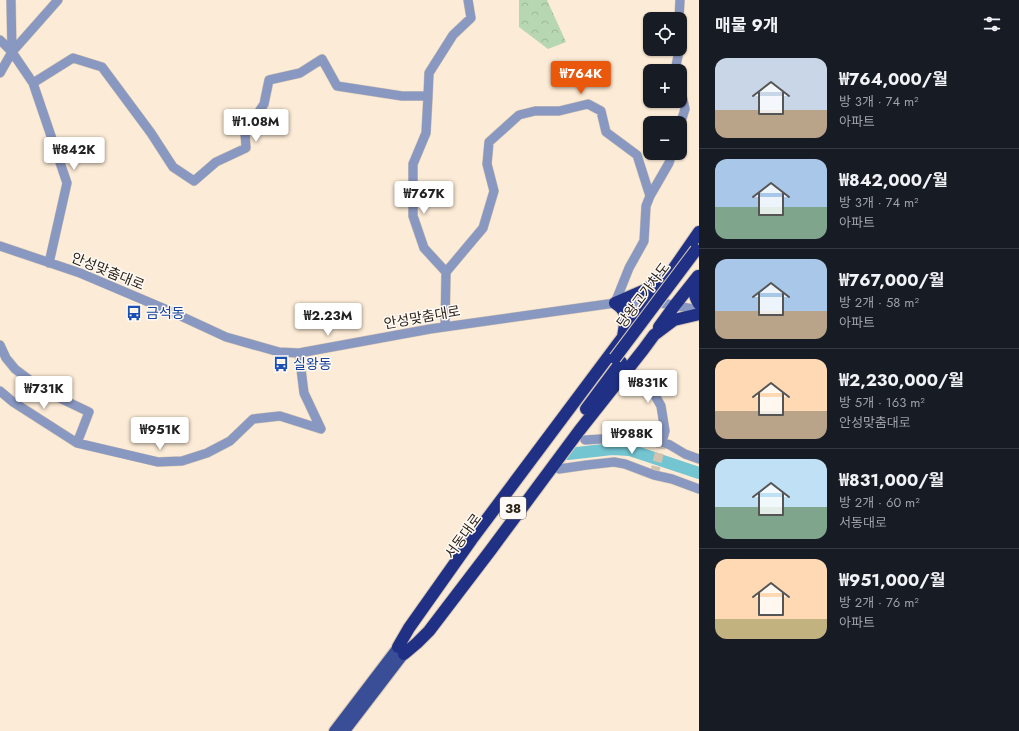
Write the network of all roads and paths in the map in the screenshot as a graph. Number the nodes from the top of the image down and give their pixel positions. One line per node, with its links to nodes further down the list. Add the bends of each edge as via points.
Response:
1 (11, 0): 7 (street)
2 (58, 0): 7 (street)
3 (468, 0): 10 (street, via 470,18 453,35 429,73)
4 (680, 0): 5 (street)
5 (679, 12)
6 (0, 40): 7 (street)
7 (12, 52): 8 (street); 9 (street)
8 (0, 73)
9 (33, 83): 10 (street, via 72,58 102,67 173,167 194,181 216,162 246,148 246,133 264,104 269,80 300,73 322,59 337,86 402,96); 16 (street, via 66,183)
10 (428, 96): 18 (street, via 426,133 413,164 413,216 424,248)
11 (670, 160): 12 (street)
12 (650, 196): 18 (street, via 636,155 606,132 601,111 588,104 559,111 535,111 519,115 489,142 487,164 494,191 483,228); 21 (street, via 646,206 644,241 629,268)
13 (699, 232): 17 (highway)
14 (0, 246): 16 (street, 안성맞춤대로)
15 (698, 251): 31 (highway, 당왕고가차도 / 38)
16 (49, 263): 30 (street, 안성맞춤대로, via 80,273 226,337 279,352)
17 (672, 271): 20 (highway); 21 (highway, via 645,290)
18 (446, 272): 26 (street)
19 (698, 275): 22 (highway); 23 (highway, via 694,295)
20 (649, 302): 21 (street, 안성맞춤대로); 22 (street, 안성맞춤대로); 28 (highway)
21 (615, 303): 26 (street, 안성맞춤대로); 28 (highway, via 626,316)
22 (671, 304): 24 (street, 안성맞춤대로); 27 (highway)
23 (699, 304)
24 (699, 310)
25 (699, 314): 27 (highway, via 674,320)
26 (445, 327): 30 (street, 안성맞춤대로)
27 (654, 335): 31 (highway)
28 (623, 337): 39 (highway, via 409,628)
29 (0, 345): 35 (street, via 15,369 42,390 89,412)
30 (299, 353): 35 (street, via 304,393 321,429 280,416 253,419 230,441 207,454 182,461 158,462)
31 (621, 364): 34 (street, via 652,390 661,406 665,431); 39 (highway, 서동대로 / 38)
32 (0, 391): 35 (street)
33 (585, 440): 34 (street, via 617,438)
34 (662, 442): 36 (street)
35 (77, 443)
36 (699, 459)
37 (559, 469): 38 (street, via 614,462 672,478)
38 (699, 489)
39 (401, 651): 40 (main road, 서동대로 / 38); 41 (main road, 서동대로 / 38)
40 (334, 731)
41 (345, 731)

